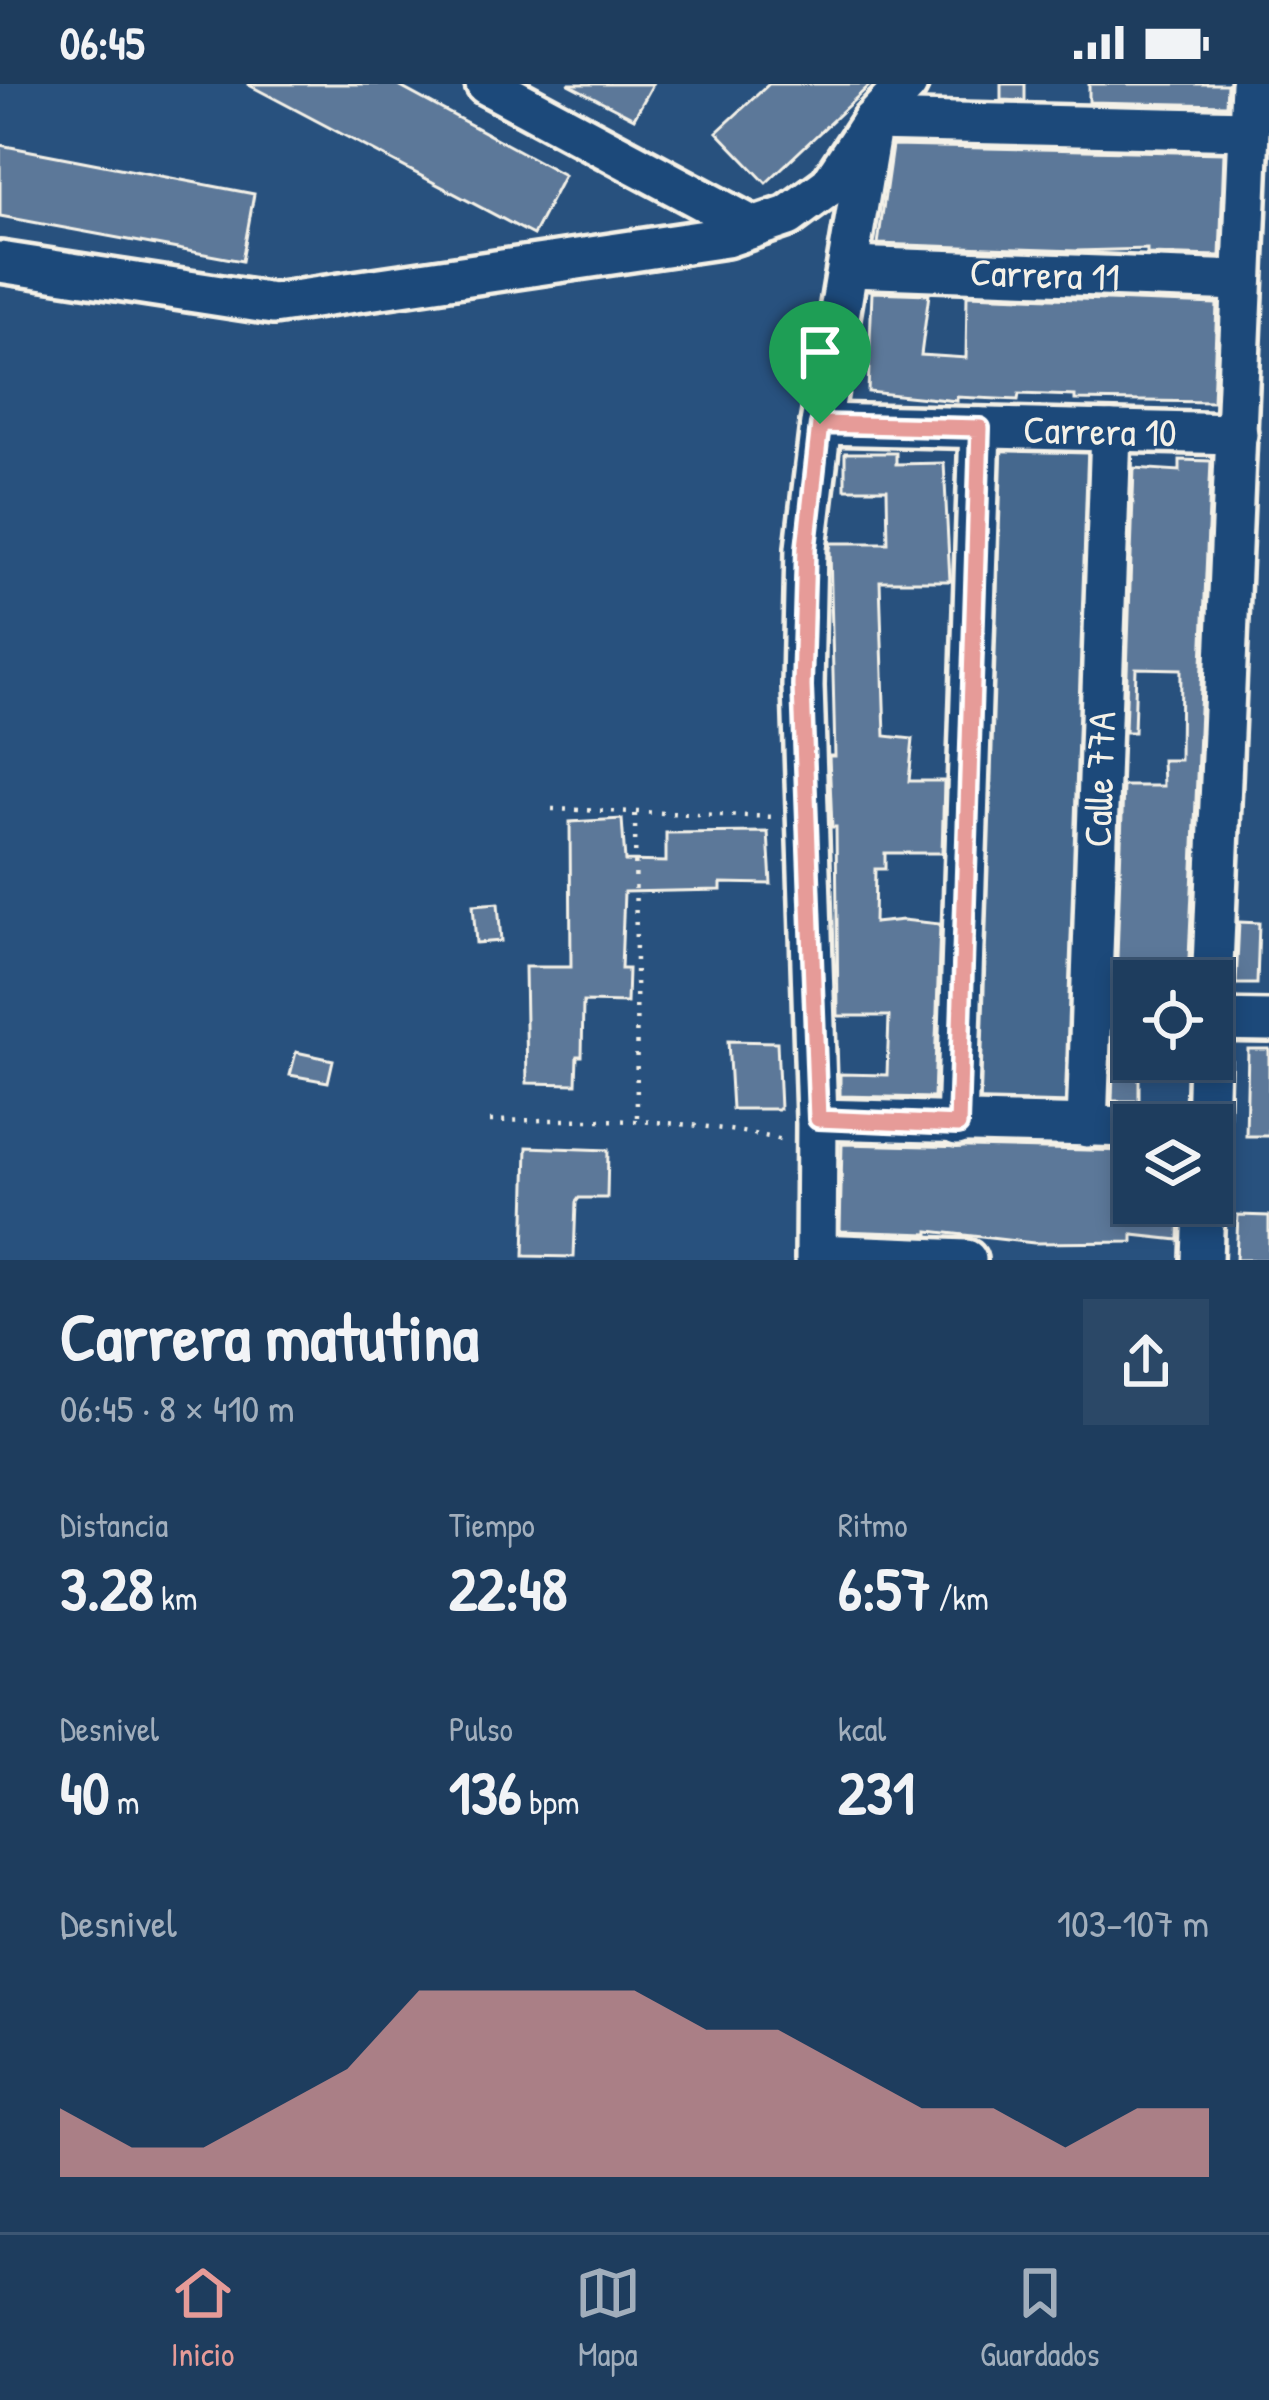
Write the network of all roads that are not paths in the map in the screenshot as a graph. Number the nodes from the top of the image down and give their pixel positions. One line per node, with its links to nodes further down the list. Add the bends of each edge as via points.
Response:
1 (907, 84): 4 (street)
2 (1250, 84): 5 (street)
3 (501, 88): 6 (street)
4 (872, 121): 5 (street); 6 (street, via 830,185 788,216); 8 (street)
5 (1248, 130): 9 (street)
6 (753, 227): 7 (street, via 273,304)
7 (0, 262)
8 (850, 267): 9 (street, Carrera 11); 10 (street)
9 (1241, 281): 13 (street)
10 (820, 424): 11 (street, Carrera 10); 20 (street, via 802,686)
11 (980, 428): 12 (street, Carrera 10); 17 (street)
12 (1111, 431): 13 (street, Carrera 10); 18 (street, Calle 77A)
13 (1237, 434): 14 (street)
14 (1213, 960)
15 (1233, 1020): 16 (street)
16 (1269, 1021)
17 (958, 1125): 18 (street); 20 (street)
18 (1087, 1126): 19 (street)
19 (1113, 1127)
20 (818, 1133): 22 (street)
21 (1203, 1224): 24 (street)
22 (816, 1257): 23 (street)
23 (966, 1260)
24 (1202, 1260)

